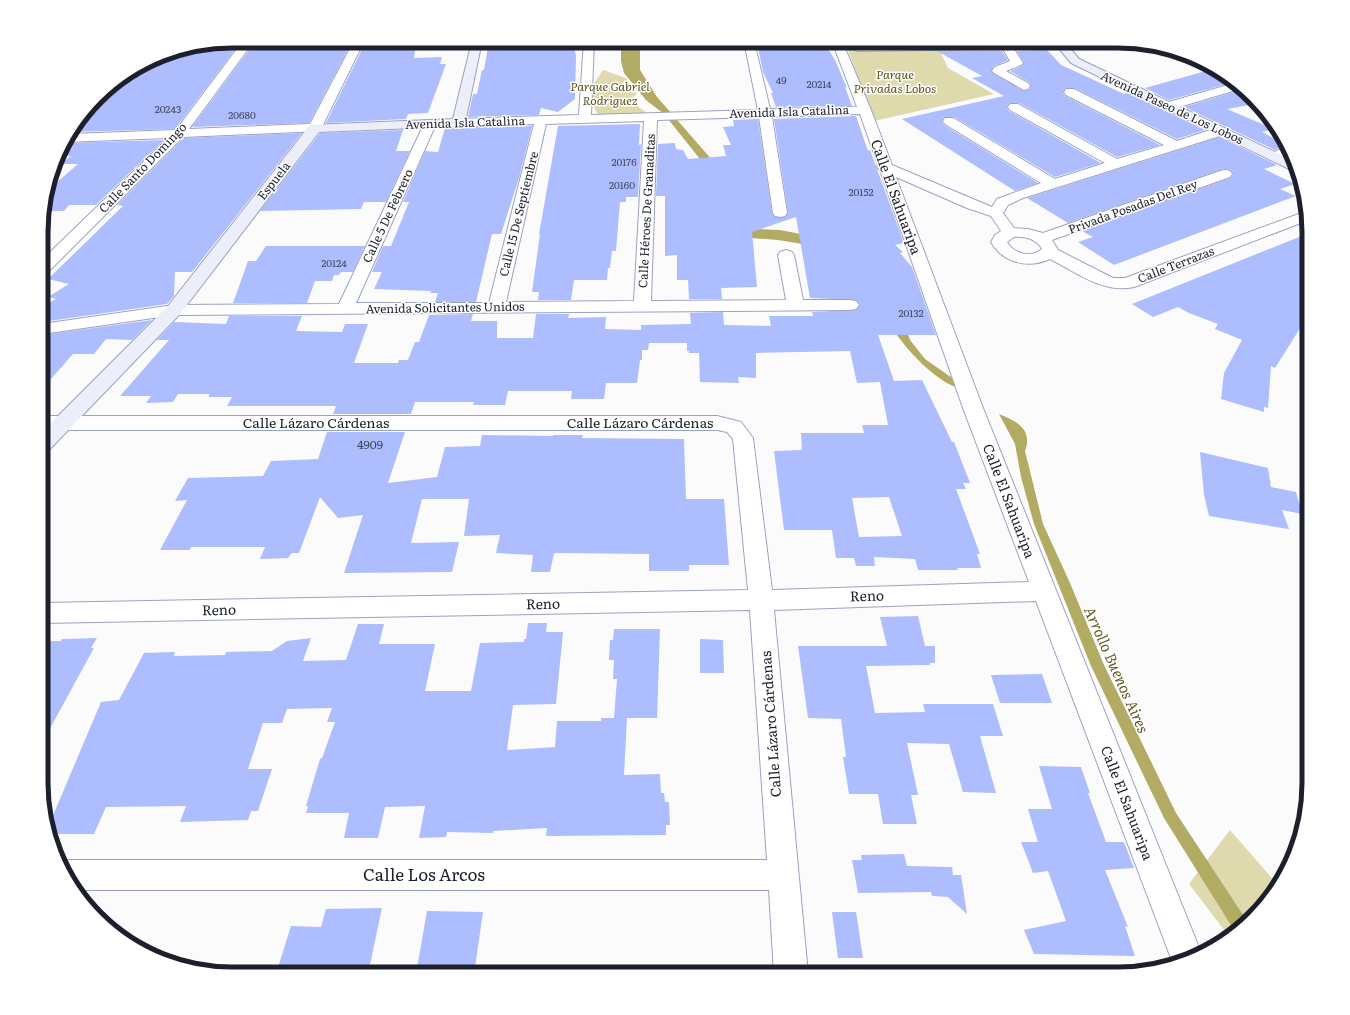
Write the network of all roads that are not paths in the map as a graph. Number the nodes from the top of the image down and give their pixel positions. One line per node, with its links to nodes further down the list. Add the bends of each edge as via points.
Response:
1 (244, 48): 24 (street, Calle Santo Domingo)
2 (355, 48): 22 (street, Espuela)
3 (475, 48): 20 (street)
4 (589, 48): 17 (street)
5 (751, 48): 15 (street)
6 (840, 48): 14 (street, Calle El Sahuaripa)
7 (1009, 48): 9 (street, via 1017,63 999,68 998,71)
8 (1064, 48): 12 (street, Avenida Paseo de Los Lobos, via 1081,64)
9 (1024, 86)
10 (1231, 87): 12 (street)
11 (1070, 92): 26 (street)
12 (1169, 106): 23 (street, Avenida Paseo de Los Lobos)
13 (1014, 107): 29 (street)
14 (865, 110): 15 (street, Avenida Isla Catalina); 31 (street, Calle El Sahuaripa)
15 (765, 113): 16 (street, Avenida Isla Catalina); 34 (street)
16 (655, 116): 17 (street, Avenida Isla Catalina); 43 (street, Calle Héroes De Granaditas)
17 (585, 119): 18 (street, Avenida Isla Catalina)
18 (541, 120): 20 (street, Avenida Isla Catalina); 44 (street, Calle 15 De Septiembre)
19 (949, 121): 33 (street)
20 (459, 123): 21 (street, Avenida Isla Catalina)
21 (430, 124): 22 (street, Avenida Isla Catalina); 45 (street, Calle 5 De Febrero)
22 (315, 128): 24 (street, Avenida Isla Catalina); 46 (street, Espuela)
23 (1221, 131): 26 (street); 28 (street, Avenida Paseo de Los Lobos)
24 (180, 133): 25 (street, Avenida Isla Catalina); 40 (street, Calle Santo Domingo)
25 (74, 138)
26 (1175, 145): 29 (street)
27 (1284, 153): 28 (street)
28 (1275, 157): 30 (street, Avenida Paseo de Los Lobos)
29 (1116, 164): 33 (street)
30 (1289, 164)
31 (884, 167): 35 (street); 51 (street, Calle El Sahuaripa)
32 (1225, 174): 38 (street, Privada Posadas Del Rey)
33 (1053, 184): 35 (street, via 1002,202)
34 (780, 212)
35 (996, 213): 37 (street)
36 (1302, 217): 38 (street, Calle Terrazas, via 1128,283 1109,283)
37 (1010, 233): 38 (street, Calle Terrazas, via 1026,233); 38 (street, Privada Posadas Del Rey, via 1000,238 999,242 1010,254 1034,259 1047,255)
38 (1045, 245)
39 (786, 255): 42 (street)
40 (48, 262)
41 (850, 304): 42 (street, Avenida Solicitantes Unidos)
42 (795, 305): 43 (street, Avenida Solicitantes Unidos)
43 (642, 306): 44 (street, Avenida Solicitantes Unidos)
44 (496, 308): 45 (street, Avenida Solicitantes Unidos)
45 (345, 309): 46 (street, Avenida Solicitantes Unidos)
46 (174, 310): 47 (street, Avenida Solicitantes Unidos); 49 (street, Espuela)
47 (48, 328)
48 (48, 423): 49 (street, Calle Lázaro Cárdenas)
49 (65, 423): 50 (street, Espuela); 52 (street, Calle Lázaro Cárdenas, via 717,423 734,427 743,438)
50 (48, 439)
51 (1044, 591): 52 (street, Reno); 56 (street, Calle El Sahuaripa)
52 (761, 600): 53 (street, Reno); 55 (street, Calle Lázaro Cárdenas)
53 (48, 613)
54 (73, 875): 55 (street, Calle Los Arcos)
55 (783, 875): 57 (street, Calle Lázaro Cárdenas)
56 (1186, 954)
57 (790, 967)

